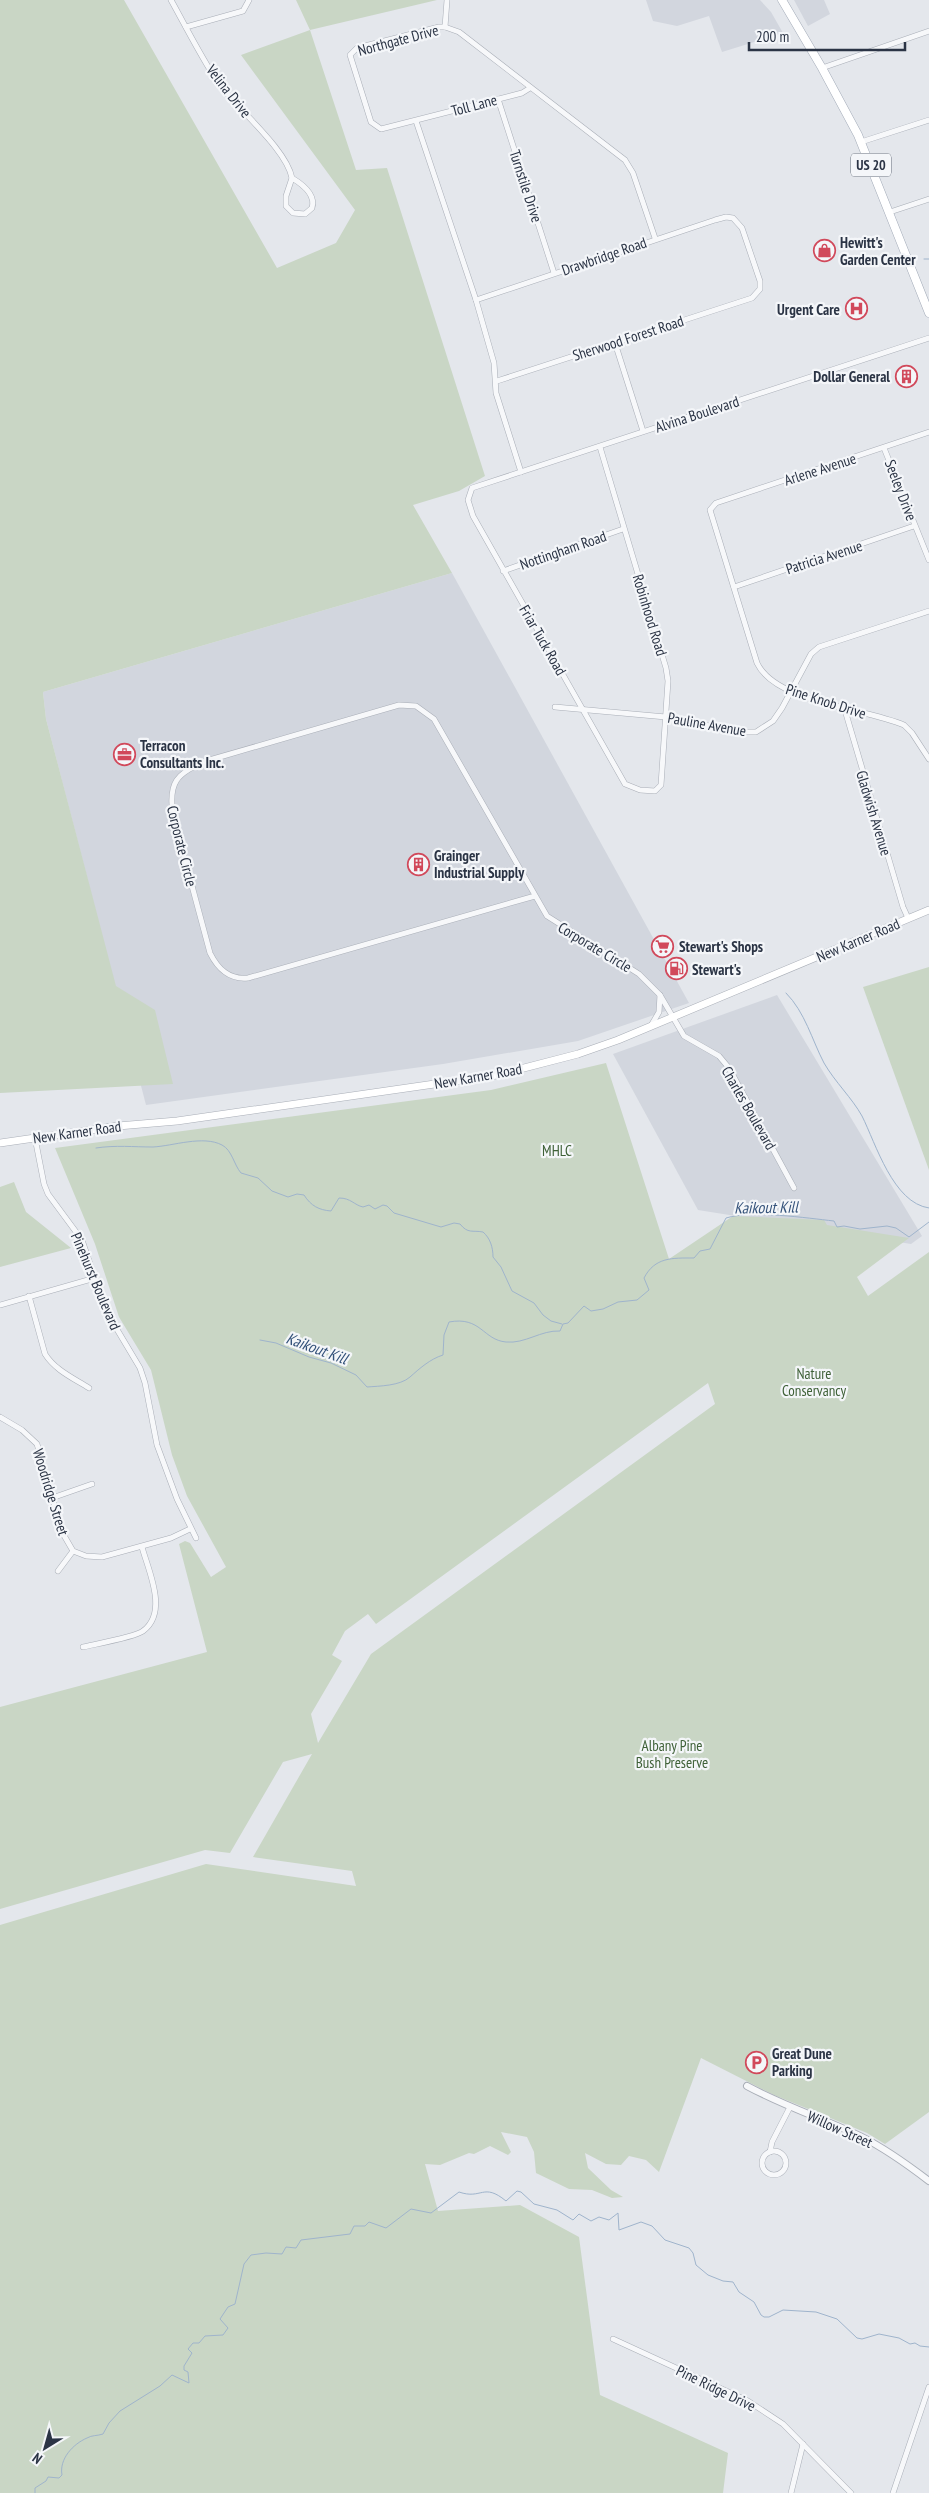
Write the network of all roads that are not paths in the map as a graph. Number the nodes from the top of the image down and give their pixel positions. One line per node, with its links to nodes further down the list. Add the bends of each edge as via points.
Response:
1 (171, 0): 5 (street, Velina Drive)
2 (249, 0): 5 (street, via 243,11)
3 (447, 0): 6 (street)
4 (782, 0): 8 (main road, US 20)
5 (186, 27): 14 (street, Velina Drive, via 217,80 274,146 288,165)
6 (445, 27): 9 (street, Northgate Drive, via 463,35); 12 (street, Northgate Drive, via 357,48 350,54 373,125 385,130)
7 (929, 31): 8 (street)
8 (822, 68): 13 (main road, US 20)
9 (530, 88): 10 (street, Toll Lane); 17 (street, Northgate Drive, via 625,160 633,173)
10 (498, 99): 12 (street, Toll Lane); 18 (street, Turnstile Drive)
11 (929, 120): 13 (street)
12 (416, 121): 20 (street)
13 (861, 142): 16 (main road, US 20)
14 (292, 178): 14 (street, Velina Drive, via 286,206 293,213 305,214 312,208 312,199)
15 (929, 199): 16 (street)
16 (890, 212): 21 (main road, US 20)
17 (655, 238): 18 (street, Drawbridge Road); 19 (street, Drawbridge Road, via 726,217 733,218 740,224 760,281)
18 (554, 273): 20 (street, Drawbridge Road)
19 (758, 293): 23 (street, Sherwood Forest Road, via 752,298)
20 (476, 300): 24 (street)
21 (929, 312)
22 (929, 338): 25 (street, Alvina Boulevard)
23 (615, 343): 24 (street, Sherwood Forest Road); 25 (street)
24 (497, 381): 29 (street, via 496,393)
25 (644, 431): 27 (street, Alvina Boulevard)
26 (929, 432): 28 (street, Arlene Avenue)
27 (600, 446): 29 (street, Alvina Boulevard); 33 (street, Robinhood Road)
28 (884, 448): 31 (street, Arlene Avenue); 32 (street, Seeley Drive)
29 (521, 472): 30 (street, Alvina Boulevard, via 478,484)
30 (468, 494): 35 (street, Friar Tuck Road, via 474,516)
31 (711, 507): 36 (street, Pine Knob Drive)
32 (914, 526): 34 (street, Seeley Drive); 36 (street, Patricia Avenue)
33 (623, 530): 35 (street, Nottingham Road); 42 (street, Robinhood Road, via 666,668)
34 (929, 560)
35 (503, 570): 41 (street, Friar Tuck Road)
36 (734, 587): 38 (street, Pine Knob Drive, via 762,673)
37 (929, 611): 38 (street, Pauline Avenue, via 819,647 811,654)
38 (791, 692): 40 (street, Pine Knob Drive); 42 (street, Pauline Avenue, via 772,721 756,732 738,732)
39 (555, 707): 41 (street, Pauline Avenue)
40 (844, 707): 43 (street, Pine Knob Drive, via 904,726); 47 (street, Gladwish Avenue)
41 (582, 708): 42 (street, Pauline Avenue); 44 (street, Friar Tuck Road, via 625,784 640,790 655,791)
42 (666, 717): 44 (street, Robinhood Road)
43 (929, 759)
44 (659, 788)
45 (535, 896): 45 (street, Corporate Circle, via 434,719 416,706 399,705 206,761 184,770 173,787 170,799 173,814 210,953 222,971 235,978 248,978); 48 (street, Corporate Circle, via 552,922 630,968)
46 (929, 910): 47 (main road, New Karner Road)
47 (908, 918): 49 (main road, New Karner Road)
48 (660, 995): 49 (street, Corporate Circle); 50 (street, via 659,1012)
49 (674, 1016): 50 (main road, New Karner Road); 53 (street, Charles Boulevard, via 684,1036 719,1056 728,1068)
50 (648, 1027): 51 (main road, New Karner Road, via 595,1049 497,1075)
51 (35, 1138): 52 (main road, New Karner Road); 54 (street, Pinehurst Boulevard, via 44,1184 82,1240)
52 (0, 1143)
53 (794, 1188)
54 (95, 1278): 55 (street); 61 (street, Pinehurst Boulevard, via 106,1311 142,1376 157,1445)
55 (28, 1296): 56 (street); 57 (street, via 48,1360)
56 (0, 1305)
57 (89, 1388)
58 (0, 1418): 60 (street, Woodridge Street, via 22,1430 37,1444)
59 (92, 1484): 60 (street)
60 (52, 1498): 64 (street, Woodridge Street, via 62,1532)
61 (190, 1528): 62 (street, Pinehurst Boulevard); 63 (street, Woodridge Street, via 172,1538)
62 (196, 1538)
63 (142, 1547): 64 (street, Woodridge Street, via 102,1557); 66 (street, via 157,1605 151,1622 139,1633)
64 (73, 1551): 65 (street)
65 (58, 1571)
66 (83, 1647)
67 (747, 2086): 68 (street, Willow Street)
68 (790, 2107): 69 (street); 70 (street, Willow Street, via 862,2138)
69 (770, 2152): 69 (street, via 764,2156 762,2164 765,2171 776,2175 782,2172 786,2160 782,2154)
70 (929, 2181)
71 (612, 2339): 73 (street, Pine Ridge Drive, via 748,2401 783,2424)
72 (929, 2387): 76 (street)
73 (804, 2444): 74 (street); 75 (street, Pine Ridge Drive)
74 (791, 2493)
75 (851, 2493)
76 (893, 2493)

